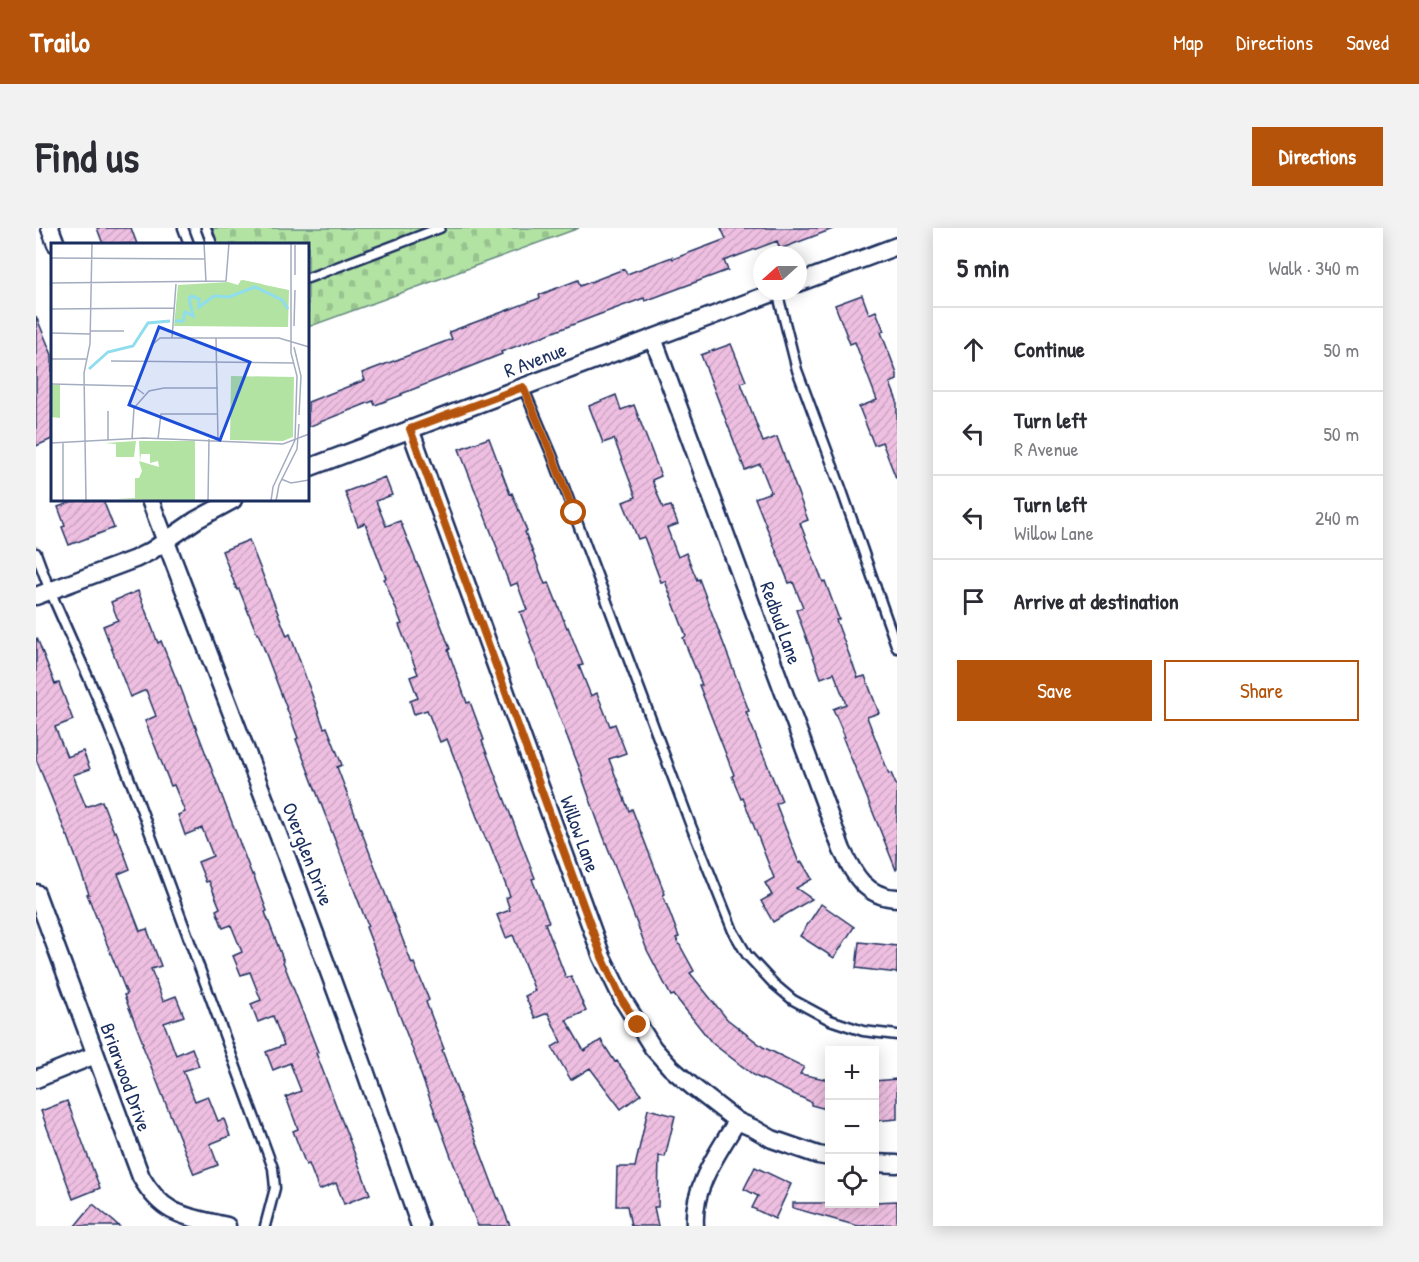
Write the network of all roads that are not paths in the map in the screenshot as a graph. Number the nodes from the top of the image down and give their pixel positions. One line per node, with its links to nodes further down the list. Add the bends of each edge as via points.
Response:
1 (50, 228): 5 (street)
2 (183, 228): 6 (lane)
3 (206, 228): 7 (lane)
4 (440, 228): 9 (lane)
5 (56, 243)
6 (189, 243)
7 (212, 243)
8 (897, 246): 10 (street)
9 (309, 278)
10 (807, 281)
11 (754, 300): 13 (street, R Avenue)
12 (780, 300): 22 (lane, via 797,370)
13 (652, 338): 14 (street, R Avenue); 24 (street, Redbud Lane, via 842,850 863,884 881,896)
14 (523, 387): 15 (street, R Avenue); 25 (lane, via 733,931 747,955 793,1000 830,1020 863,1031)
15 (410, 429): 16 (street, R Avenue); 28 (street, Willow Lane, via 602,957 622,1000 670,1067)
16 (309, 468)
17 (150, 501): 19 (street, Overglen Drive)
18 (231, 501): 19 (street)
19 (166, 542): 21 (street, via 135,559); 34 (street, Overglen Drive, via 290,865)
20 (36, 553): 21 (lane)
21 (43, 594): 33 (lane, via 96,695 273,1168 275,1188)
22 (897, 648)
23 (36, 893): 26 (street, Briarwood Drive)
24 (897, 898)
25 (897, 1035)
26 (95, 1055): 27 (street); 32 (street, Briarwood Drive, via 146,1187 166,1208)
27 (36, 1079)
28 (737, 1121): 29 (street, Willow Lane, via 772,1139); 35 (street, via 704,1177)
29 (825, 1156)
30 (879, 1163): 31 (street)
31 (897, 1164)
32 (226, 1226)
33 (265, 1226)
34 (420, 1226)
35 (695, 1226)

